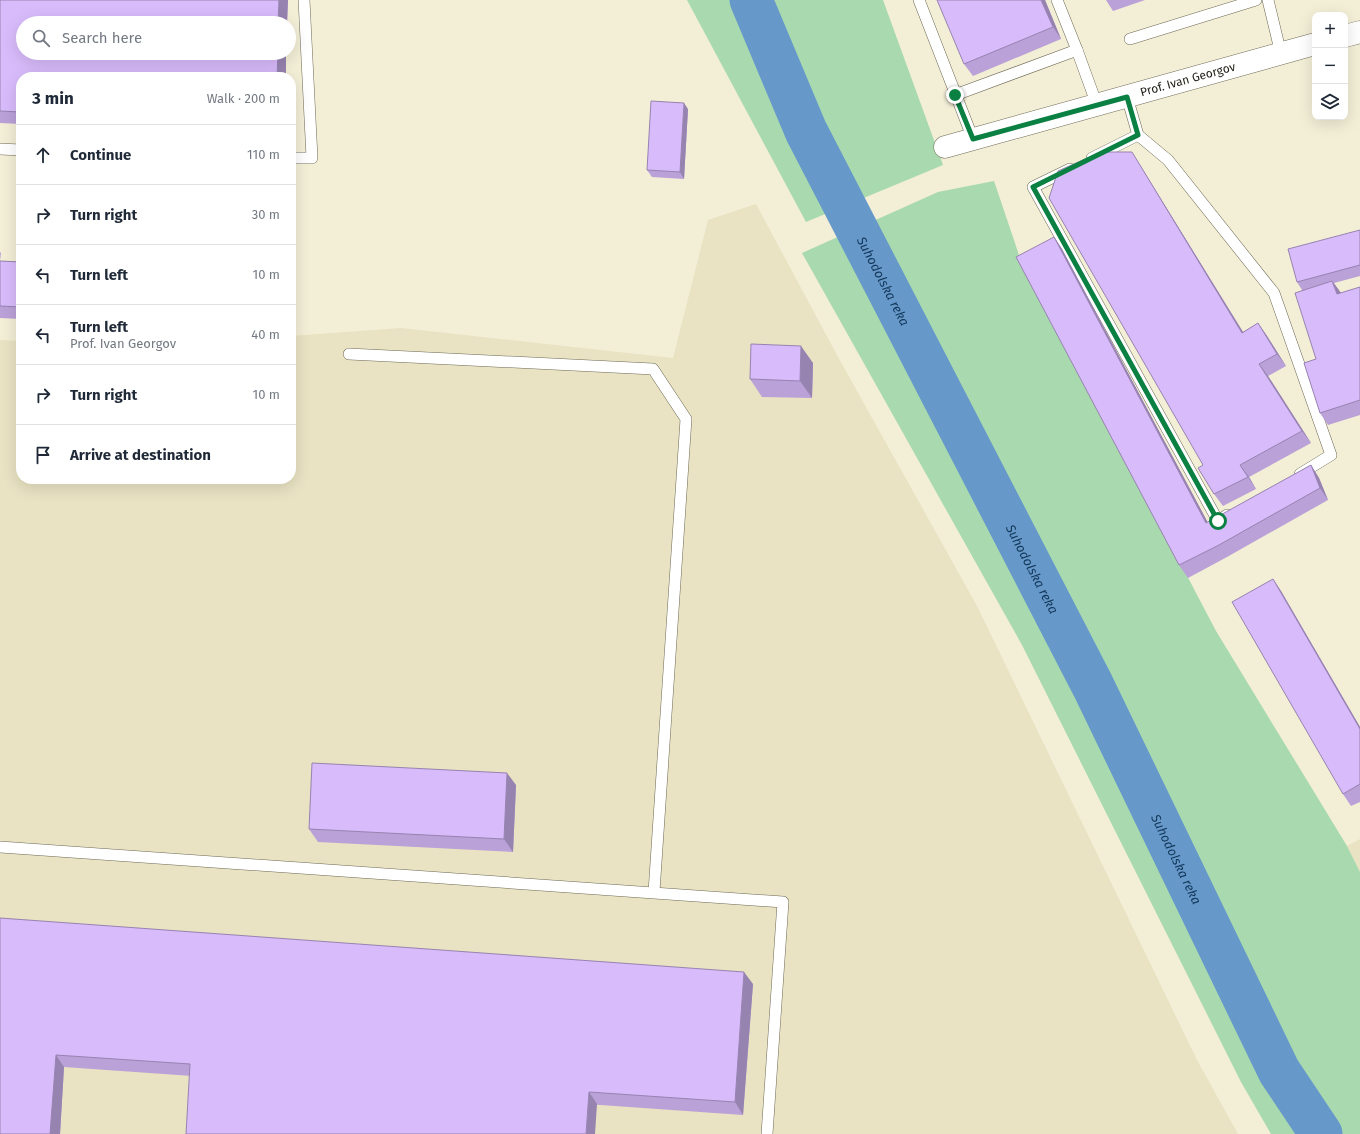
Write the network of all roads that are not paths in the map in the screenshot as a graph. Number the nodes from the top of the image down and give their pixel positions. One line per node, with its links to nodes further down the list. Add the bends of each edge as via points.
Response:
1 (304, 0): 20 (lane, via 312,158)
2 (919, 0): 12 (lane)
3 (1057, 0): 10 (lane)
4 (1256, 0): 8 (lane)
5 (1268, 0): 11 (lane)
6 (1360, 32): 7 (street)
7 (1348, 35)
8 (1130, 39)
9 (1312, 45): 11 (street, Prof. Ivan Georgov)
10 (1077, 50): 12 (lane); 14 (lane)
11 (1281, 54): 13 (street, Prof. Ivan Georgov)
12 (955, 95): 16 (lane)
13 (1127, 97): 14 (street, Prof. Ivan Georgov); 15 (lane)
14 (1097, 105): 16 (street, Prof. Ivan Georgov)
15 (1138, 135): 22 (lane, via 1168,160 1274,293 1331,455); 23 (lane, via 1033,187 1218,521)
16 (973, 139): 17 (street, Prof. Ivan Georgov)
17 (945, 147)
18 (0, 149): 19 (lane)
19 (16, 150)
20 (296, 158)
21 (349, 354): 25 (lane, via 653,369 686,419)
22 (1291, 478)
23 (1238, 509)
24 (0, 846): 25 (lane)
25 (654, 892): 26 (lane, via 783,902)
26 (767, 1134)

